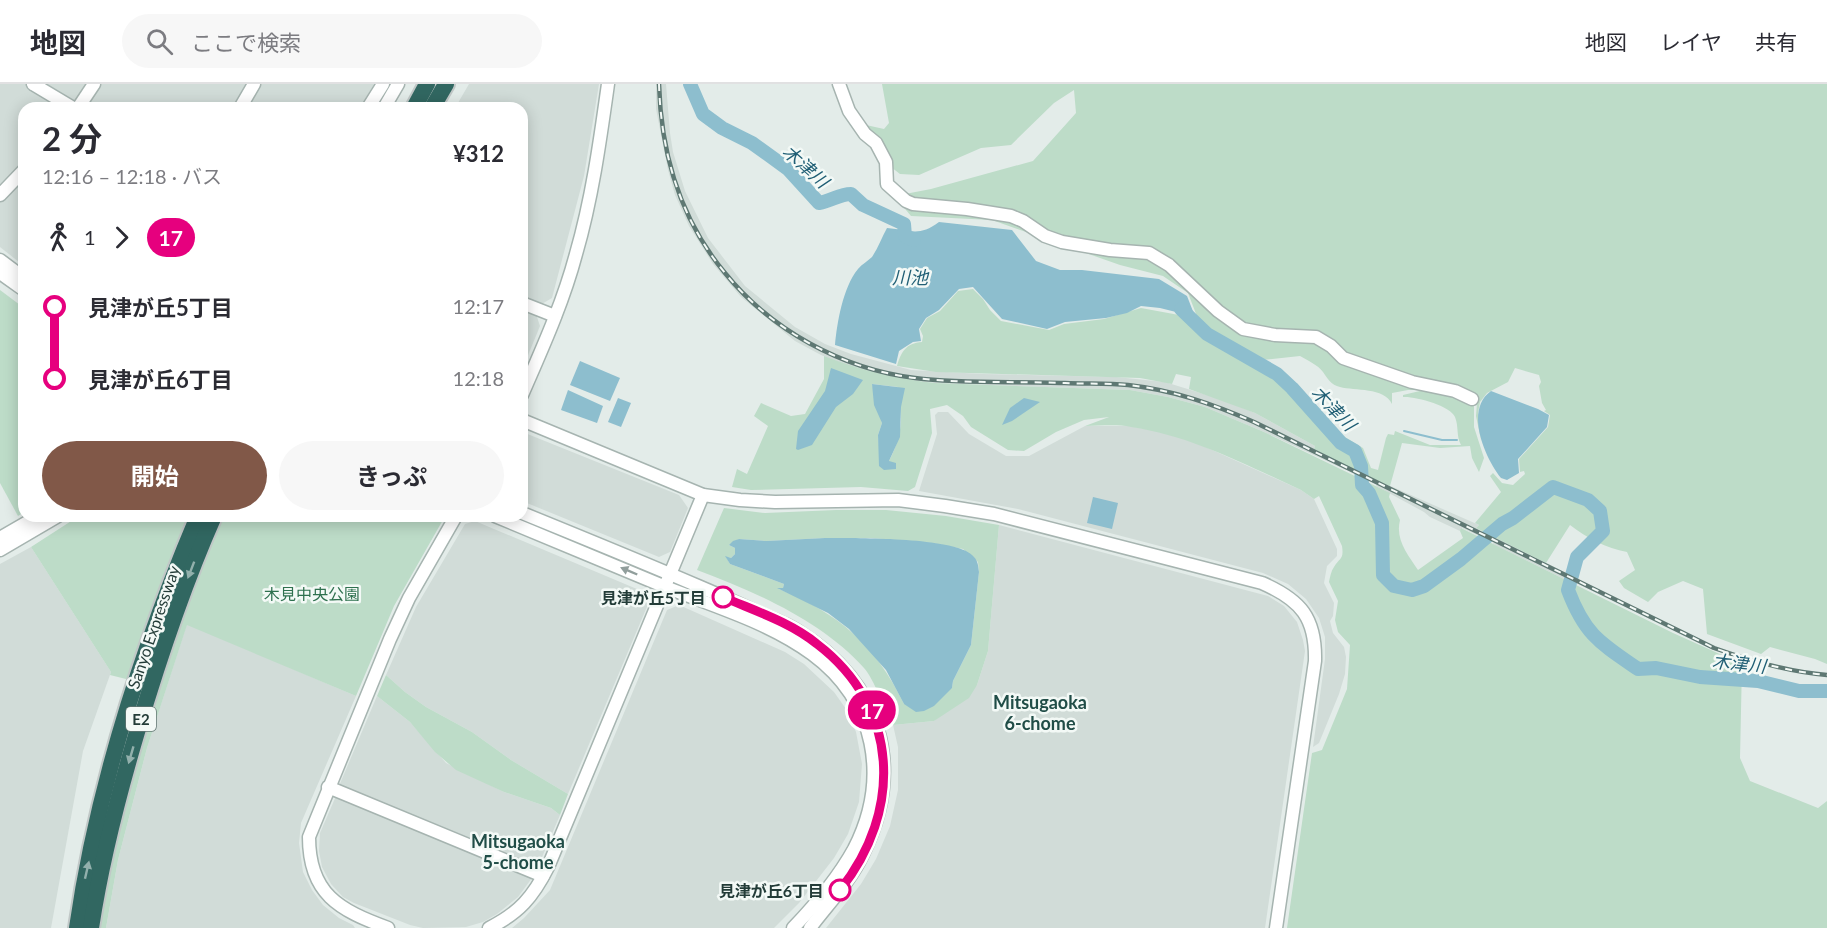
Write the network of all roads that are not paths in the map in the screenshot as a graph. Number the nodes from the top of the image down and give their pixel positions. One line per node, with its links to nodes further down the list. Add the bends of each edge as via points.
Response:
1 (33, 84): 10 (street)
2 (94, 84): 11 (street)
3 (254, 84): 12 (street)
4 (383, 84): 13 (street)
5 (398, 84): 14 (street)
6 (428, 84): 15 (highway)
7 (446, 84): 16 (highway)
8 (608, 84): 24 (street, via 588,204)
9 (838, 84): 26 (street, via 849,111 876,143 886,162 887,184 906,201 1011,216 1062,242 1149,253 1169,265 1243,329 1316,337 1344,358)
10 (63, 102)
11 (82, 102)
12 (244, 102)
13 (372, 102)
14 (388, 102)
15 (418, 102)
16 (436, 102)
17 (18, 176): 18 (street)
18 (0, 195)
19 (0, 260): 21 (street)
20 (0, 273): 22 (street)
21 (18, 274)
22 (18, 286)
23 (528, 305): 24 (street)
24 (555, 316): 25 (street)
25 (528, 381)
26 (1472, 399)
27 (528, 422): 28 (street)
28 (703, 495): 38 (street); 49 (street, via 775,502 898,500 994,514 1284,592 1307,619 1315,661)
29 (528, 515): 38 (street)
30 (28, 522): 36 (street)
31 (48, 522): 37 (street)
32 (195, 522): 44 (highway, Sanyo Expressway / E2, one-way to 32, via 108,778 142,662)
33 (211, 522): 45 (highway, Sanyo Expressway / E2, one-way to 45, via 157,665 124,777 99,880)
34 (453, 522): 40 (street, via 409,597)
35 (509, 522): 39 (street, one-way to 35)
36 (0, 538)
37 (0, 550)
38 (671, 574): 39 (street); 48 (street, via 796,629 838,662 870,705 884,754 883,802 863,855)
39 (666, 587): 41 (street); 43 (street, via 767,628 812,653 831,669 861,711 873,753 874,777 866,821 838,874)
40 (328, 787): 41 (street); 42 (street, via 309,837 314,874 335,903)
41 (543, 876): 47 (street, via 523,906)
42 (372, 925): 46 (street)
43 (796, 927)
44 (77, 928)
45 (92, 928)
46 (388, 928)
47 (489, 928)
48 (810, 928)
49 (1276, 928)

